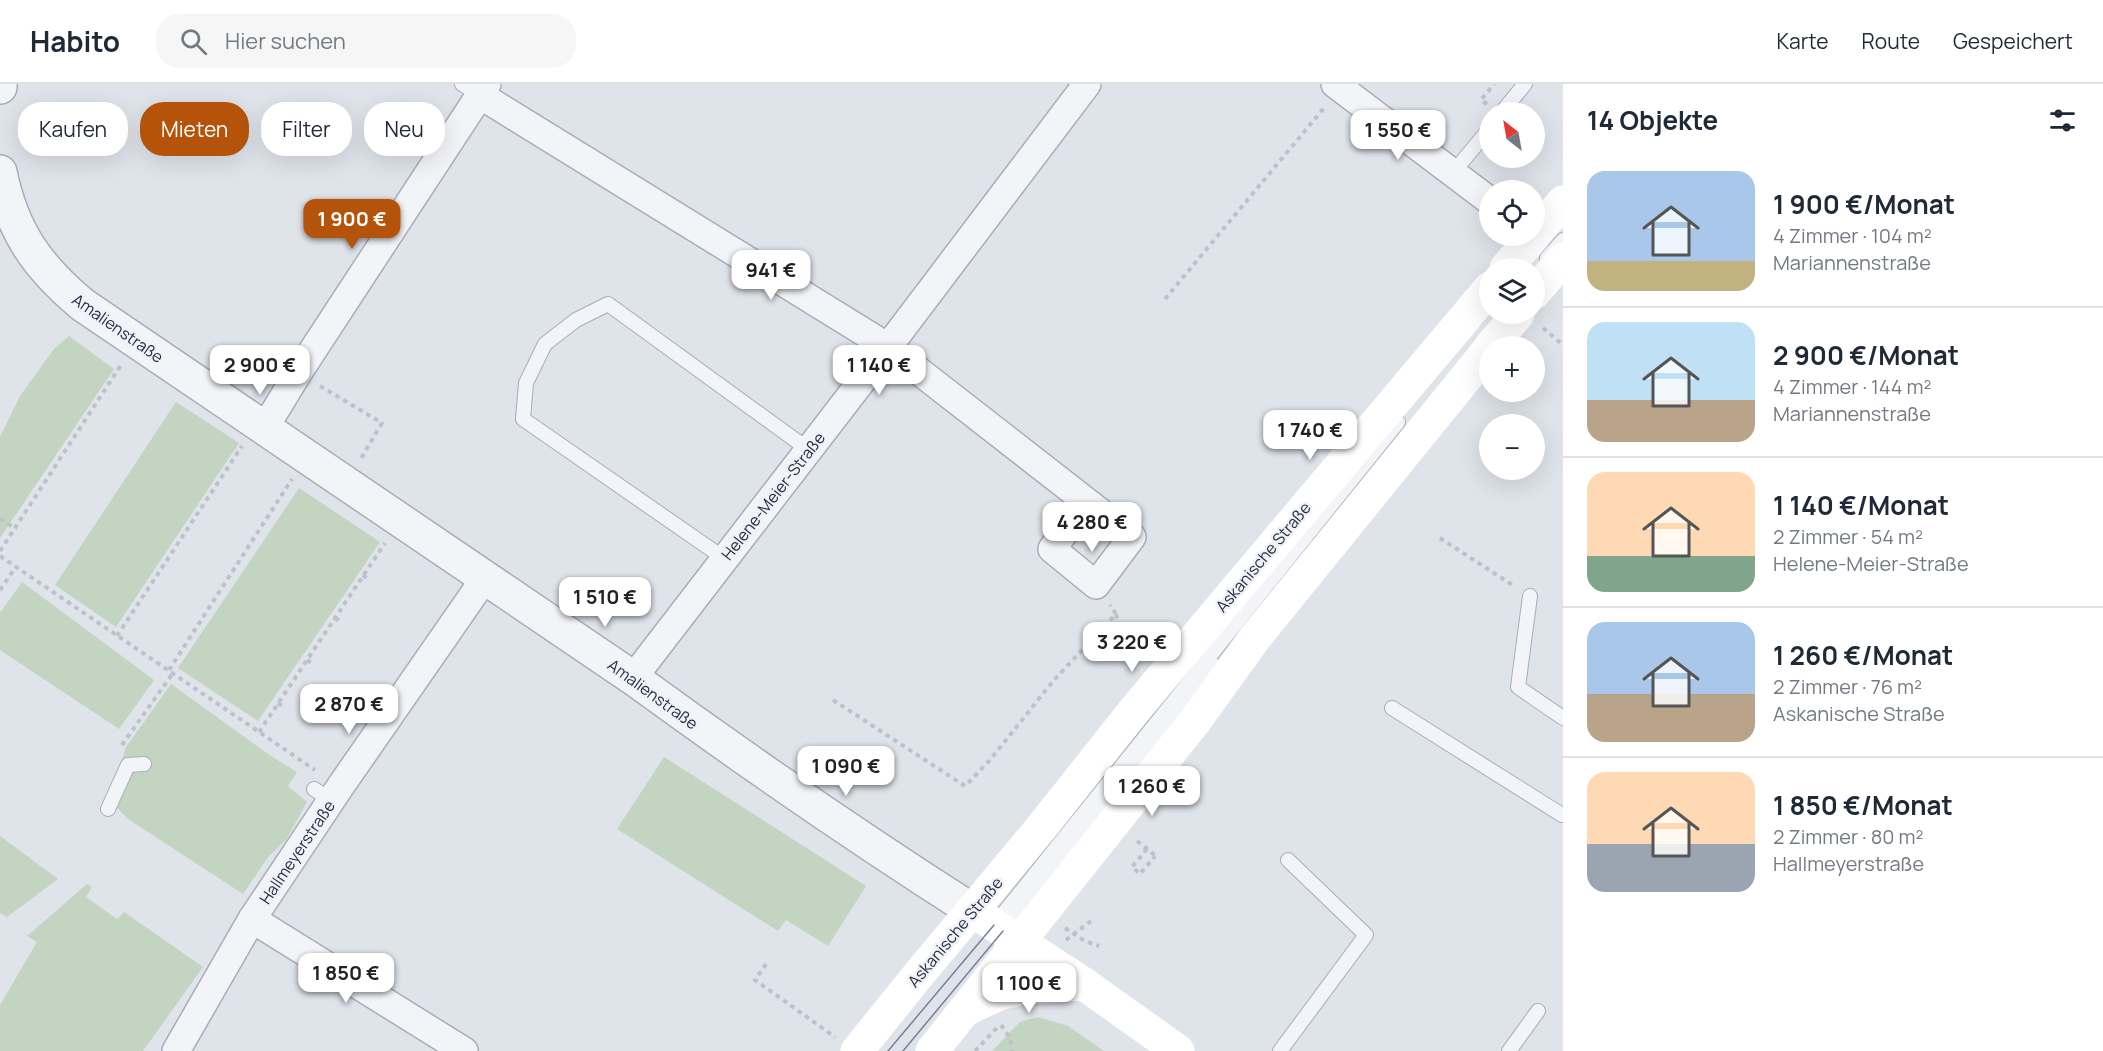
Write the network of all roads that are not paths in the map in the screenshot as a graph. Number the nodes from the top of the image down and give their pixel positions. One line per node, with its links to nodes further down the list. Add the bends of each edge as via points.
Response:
1 (1087, 84): 24 (street, Helene-Meier-Straße)
2 (1525, 84): 5 (lane)
3 (1337, 86): 8 (street)
4 (477, 88): 24 (street); 27 (street, via 298,373)
5 (1510, 102)
6 (1479, 141): 8 (lane)
7 (0, 172): 27 (street, Amalienstraße, via 6,201 18,227 44,269 59,285)
8 (1452, 174): 9 (street)
9 (1479, 193)
10 (1563, 202): 11 (main road)
11 (1545, 222)
12 (1563, 223): 16 (lane)
13 (1563, 240): 18 (lane)
14 (1524, 246): 15 (main road)
15 (1514, 258)
16 (1533, 258)
17 (1563, 259): 19 (main road, Askanische Straße)
18 (1545, 260)
19 (1545, 287)
20 (1479, 301): 41 (main road, Askanische Straße, via 1133,712 1041,828)
21 (1493, 324): 41 (lane)
22 (1510, 324): 23 (main road, Askanische Straße)
23 (1493, 336)
24 (888, 347): 28 (street, Helene-Meier-Straße); 29 (street)
25 (1479, 348): 41 (main road, Askanische Straße, via 1195,721)
26 (1404, 415): 41 (lane)
27 (260, 426): 31 (street, Amalienstraße)
28 (809, 450): 30 (street, Helene-Meier-Straße); 30 (lane, via 608,304 576,320 545,344 526,383 523,419)
29 (1088, 502): 29 (street, via 1132,537 1096,585 1052,549)
30 (725, 559): 33 (street, Helene-Meier-Straße)
31 (485, 579): 33 (street, Amalienstraße); 40 (street, Hallmeyerstraße, via 329,792)
32 (1530, 596): 35 (lane, via 1518,687)
33 (633, 678): 41 (street, Amalienstraße, via 825,814)
34 (1392, 708): 38 (lane)
35 (1563, 718)
36 (144, 764): 37 (lane, via 128,765)
37 (108, 809)
38 (1563, 817)
39 (1288, 860): 50 (lane, via 1366,935)
40 (252, 919): 46 (street); 47 (street, Hallmeyerstraße)
41 (998, 927): 42 (main road, Amalienstraße); 43 (main road, Askanische Straße); 45 (main road, Askanische Straße, via 919,974)
42 (1084, 984): 43 (main road, via 1025,988 999,994); 49 (main road, Amalienstraße)
43 (965, 1010): 48 (main road, Askanische Straße)
44 (1538, 1011): 51 (lane)
45 (850, 1047)
46 (176, 1051)
47 (464, 1051)
48 (932, 1051)
49 (1178, 1051)
50 (1280, 1051)
51 (1509, 1051)

